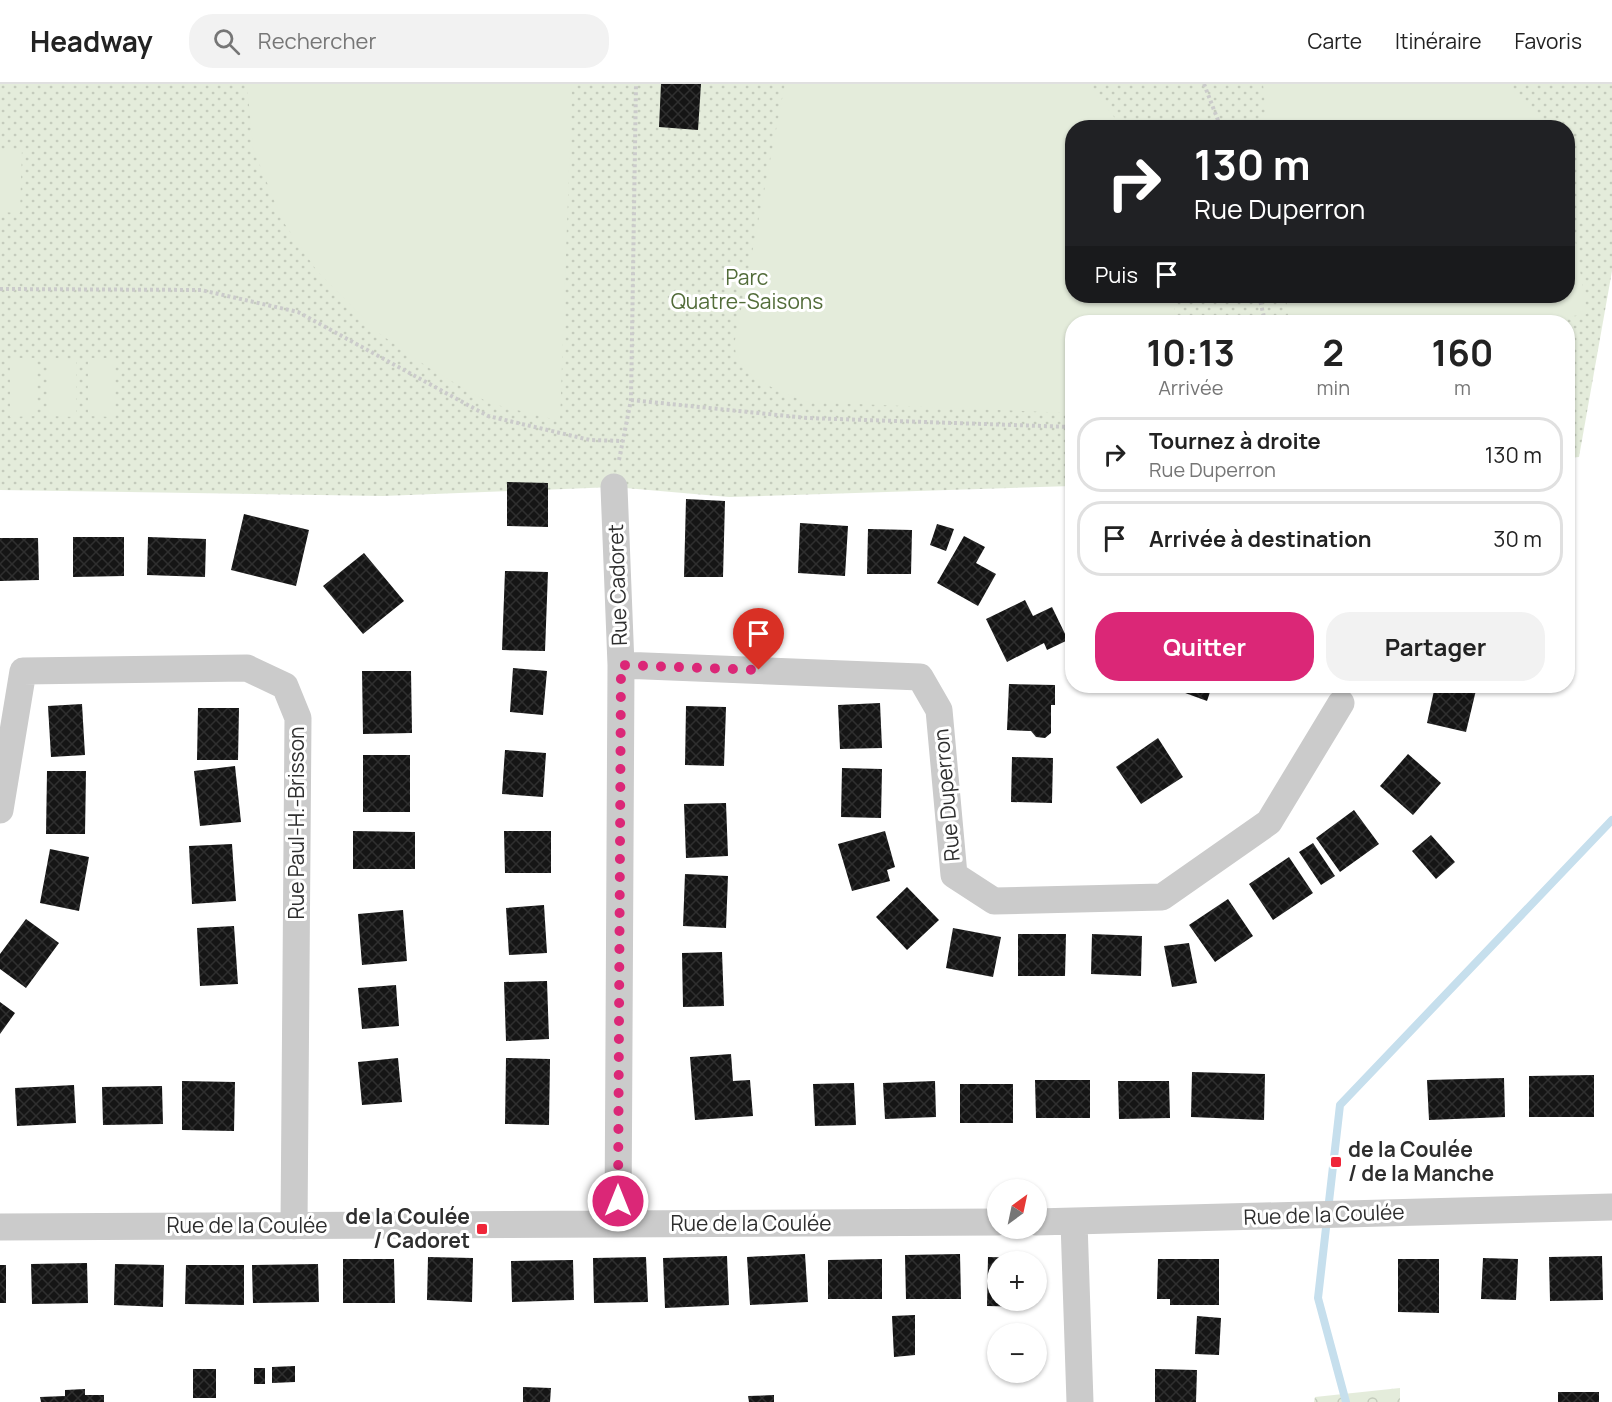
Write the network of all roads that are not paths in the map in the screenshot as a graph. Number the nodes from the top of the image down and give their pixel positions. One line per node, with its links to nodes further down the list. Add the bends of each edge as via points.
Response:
1 (614, 487): 2 (street, Rue Cadoret)
2 (621, 665): 3 (street, Rue Duperron, via 920,677 939,710 954,875 994,901 1162,897 1269,822); 9 (street, Rue Cadoret)
3 (1341, 703)
4 (0, 810): 10 (street, Rue Paul-H.-Brisson, via 23,671 247,668 285,686 298,718)
5 (1612, 1207): 8 (street, Rue de la Coulée)
6 (987, 1222): 9 (street, Rue de la Coulée)
7 (1047, 1222): 8 (street, Rue de la Coulée)
8 (1074, 1222): 12 (street)
9 (618, 1224): 10 (street, Rue de la Coulée)
10 (294, 1226): 11 (street, Rue de la Coulée)
11 (0, 1227)
12 (1080, 1402)

